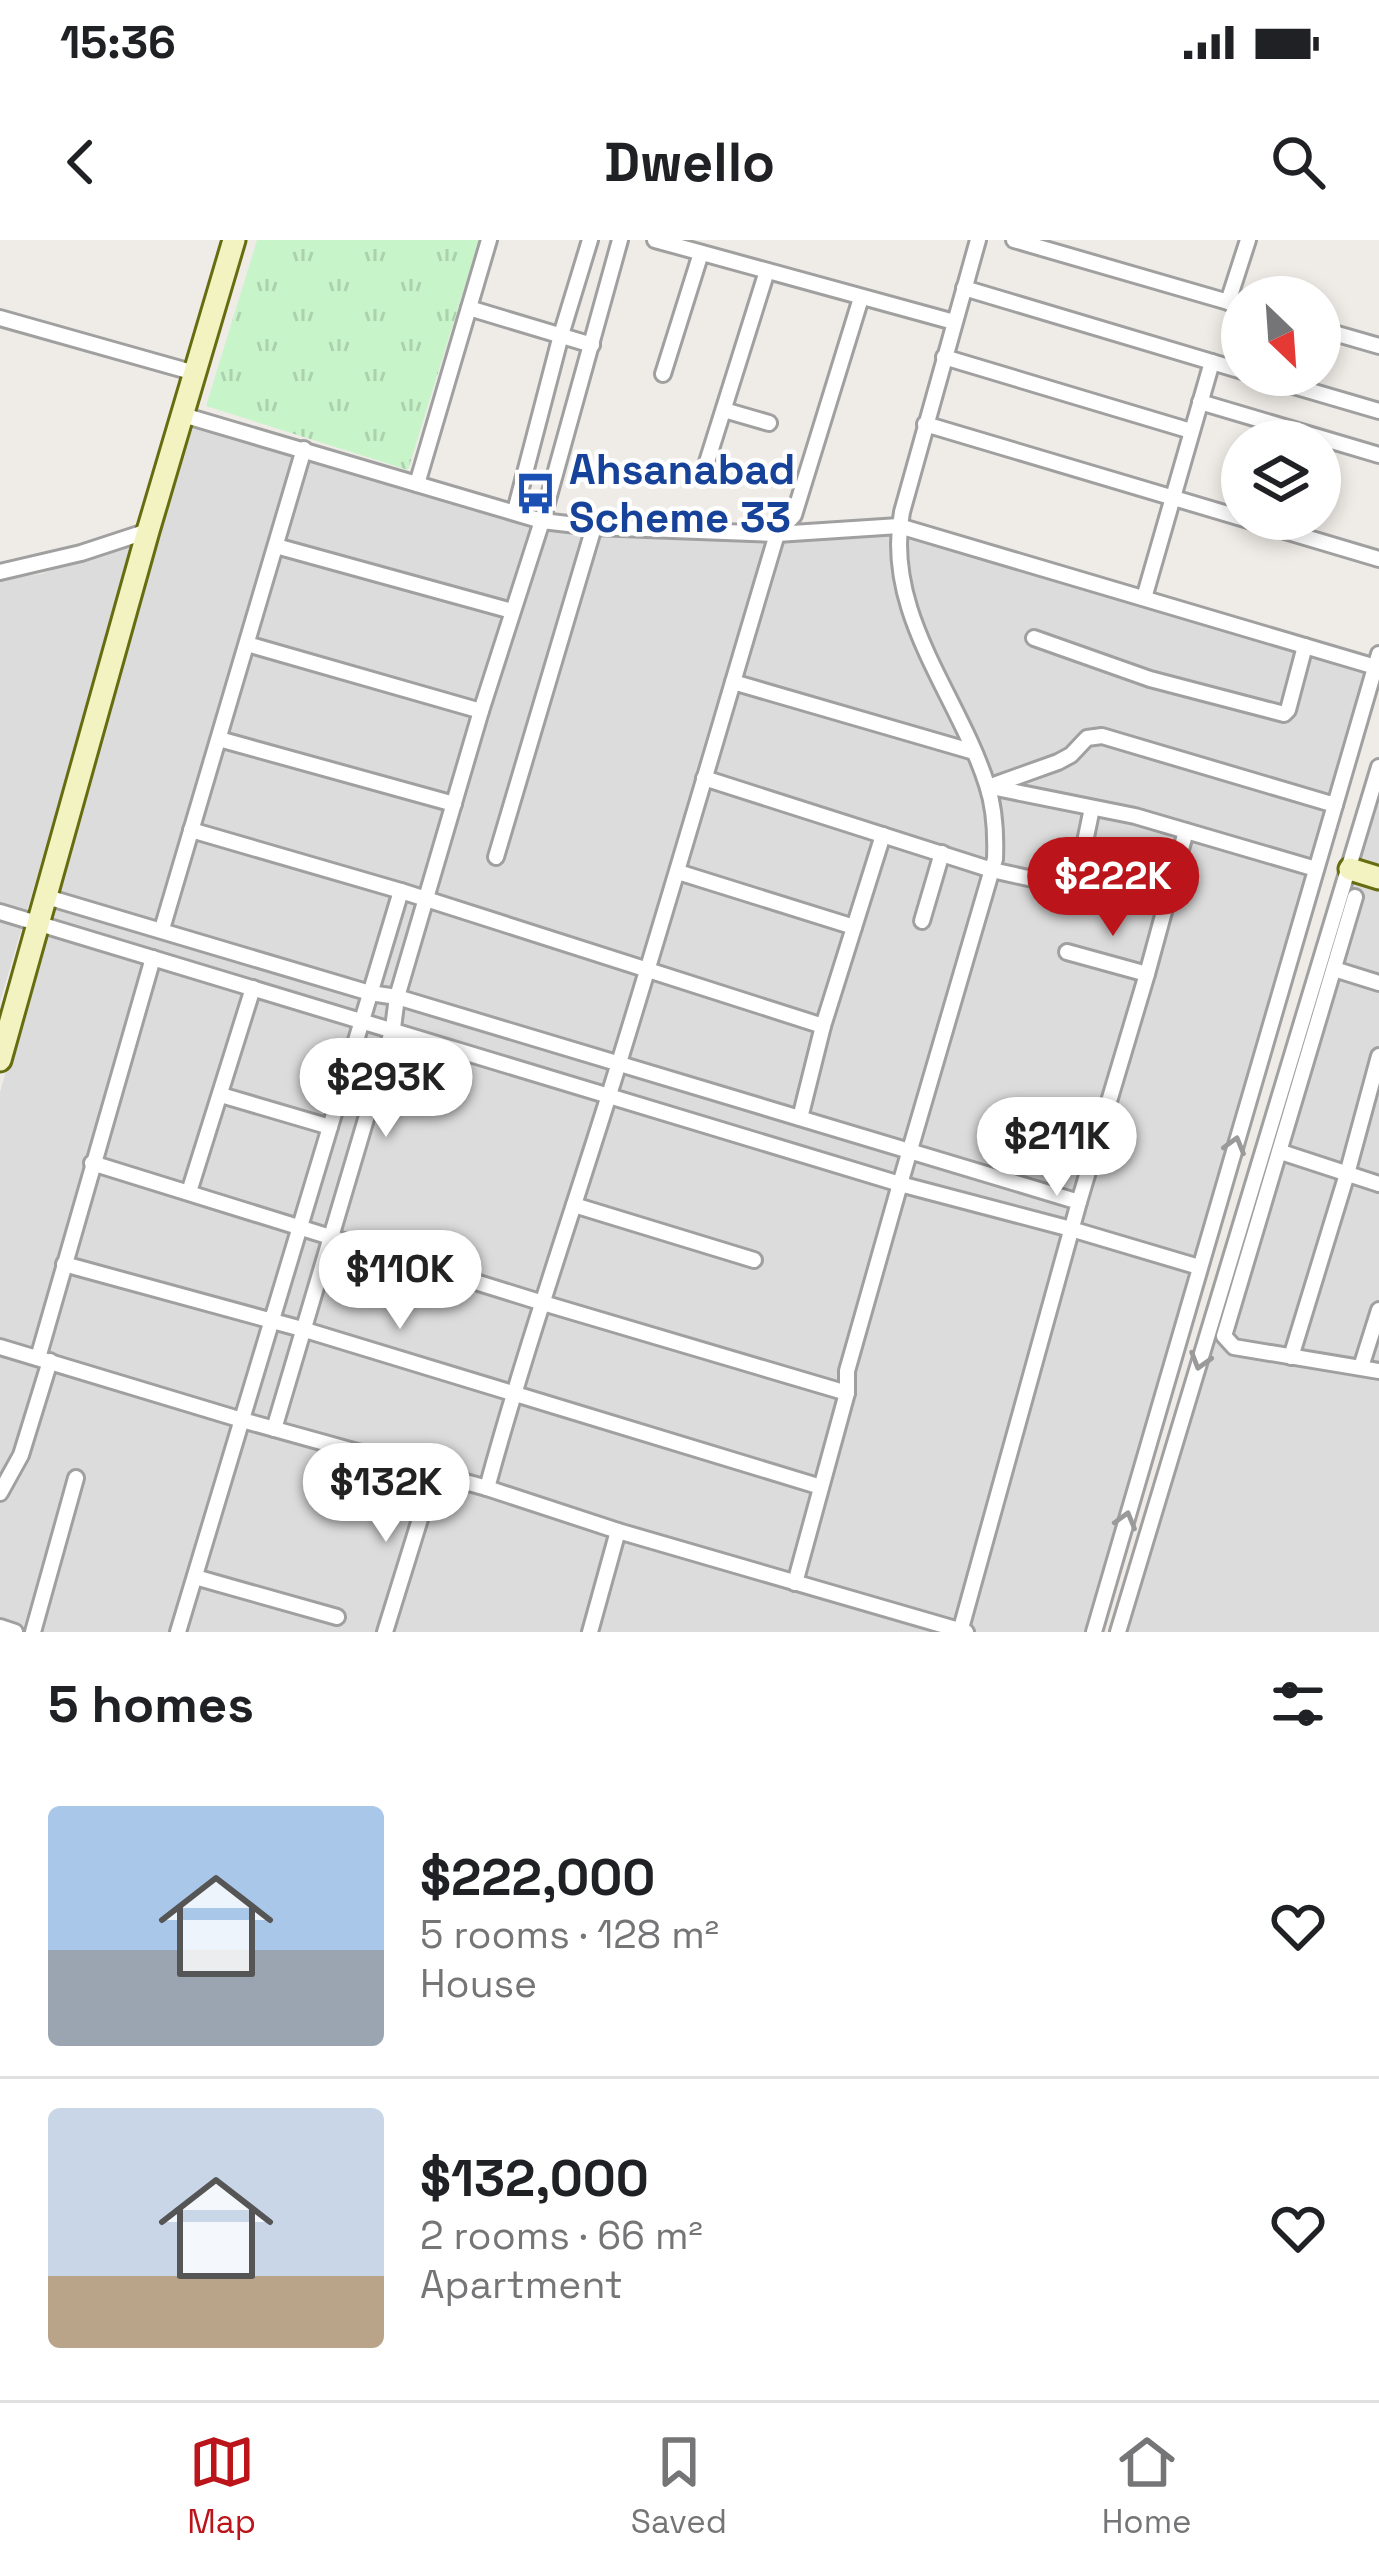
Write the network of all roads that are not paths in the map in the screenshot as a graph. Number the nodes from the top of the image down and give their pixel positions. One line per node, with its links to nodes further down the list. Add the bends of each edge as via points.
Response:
1 (234, 240): 25 (street)
2 (489, 240): 15 (street)
3 (590, 240): 18 (street)
4 (620, 240): 20 (street)
5 (656, 240): 9 (street)
6 (978, 240): 12 (street)
7 (1014, 240): 14 (street)
8 (1248, 240): 11 (street)
9 (701, 253): 10 (street); 26 (street)
10 (767, 272): 13 (street); 29 (street)
11 (1241, 276)
12 (964, 288): 17 (street); 23 (street)
13 (861, 298): 17 (street); 45 (street, via 794,515)
14 (1221, 300)
15 (469, 308): 18 (street); 38 (street)
16 (0, 318): 25 (street)
17 (954, 322): 22 (street)
18 (561, 335): 20 (street); 40 (street)
19 (1341, 335): 21 (street)
20 (592, 345): 41 (street)
21 (1379, 346)
22 (944, 357): 33 (street); 34 (street)
23 (1212, 362): 24 (street); 28 (street)
24 (1221, 365)
25 (195, 373): 31 (street)
26 (663, 374)
27 (1325, 396): 30 (street)
28 (1200, 402): 34 (street); 36 (street)
29 (724, 410): 32 (street); 37 (street)
30 (1378, 412)
31 (182, 415): 35 (street); 44 (street)
32 (770, 423)
33 (925, 424): 39 (street); 43 (street)
34 (1191, 431): 39 (street)
35 (304, 449): 38 (street); 46 (street)
36 (1379, 455)
37 (707, 462)
38 (417, 484): 40 (street)
39 (1171, 499): 47 (street); 49 (street)
40 (515, 512): 41 (street)
41 (542, 520): 42 (street); 50 (street)
42 (594, 526): 45 (street); 69 (street)
43 (899, 526): 45 (street); 49 (street); 58 (street, via 904,593)
44 (148, 531): 48 (street); 76 (street)
45 (777, 534): 55 (street)
46 (277, 546): 50 (street); 52 (street)
47 (1379, 559)
48 (0, 572)
49 (1144, 598): 53 (street)
50 (512, 611): 56 (street)
51 (1034, 638): 53 (street, via 1284,714)
52 (247, 644): 56 (street); 57 (street)
53 (1305, 646): 54 (street)
54 (1378, 663): 63 (street)
55 (733, 682): 58 (street); 60 (street)
56 (481, 711): 62 (street)
57 (219, 739): 62 (street); 65 (street)
58 (974, 752): 61 (street)
59 (1379, 766): 71 (street)
60 (704, 778): 67 (street); 73 (street)
61 (988, 787): 63 (street, via 1102,736); 64 (street); 72 (street, via 996,827)
62 (454, 804): 78 (street)
63 (1335, 805): 70 (street)
64 (1092, 808): 66 (street); 72 (street, via 1080,866 1060,885)
65 (191, 830): 75 (street); 83 (street)
66 (1186, 831): 70 (street); 88 (street)
67 (883, 835): 68 (street); 82 (street)
68 (941, 854): 72 (street); 80 (street)
69 (496, 857)
70 (1316, 869): 117 (street, one-way to 70)
71 (1350, 869): 74 (street); 146 (street, one-way to 146)
72 (992, 870): 103 (street)
73 (678, 872): 82 (street); 87 (street)
74 (1379, 878)
75 (401, 891): 78 (street); 91 (street)
76 (47, 897): 81 (street); 83 (street)
77 (1355, 897): 86 (street)
78 (427, 900): 87 (street); 92 (street)
79 (0, 912): 81 (street)
80 (922, 921)
81 (37, 922): 85 (street); 97 (street)
82 (854, 927): 94 (street)
83 (162, 929): 91 (street)
84 (1066, 952): 88 (street)
85 (153, 958): 90 (street); 105 (street)
86 (1334, 969): 89 (street); 104 (street)
87 (646, 971): 94 (street); 98 (street)
88 (1147, 974): 110 (street)
89 (1379, 982)
90 (253, 988): 93 (street); 100 (street)
91 (370, 993): 92 (street); 93 (street)
92 (397, 997): 95 (street); 98 (street)
93 (362, 1023): 95 (street); 102 (street)
94 (823, 1026): 101 (street)
95 (393, 1028): 99 (street); 114 (street)
96 (1379, 1056): 106 (street)
97 (0, 1060)
98 (619, 1064): 99 (street); 101 (street)
99 (609, 1094): 107 (street); 111 (street)
100 (221, 1095): 102 (street); 109 (street)
101 (800, 1118): 103 (street)
102 (330, 1127): 112 (street)
103 (910, 1152): 107 (street); 110 (street)
104 (1281, 1152): 106 (street); 123 (street, via 1224,1336 1234,1347)
105 (92, 1163): 109 (street); 116 (street)
106 (1347, 1174): 108 (street); 123 (street)
107 (900, 1184): 113 (street); 128 (street)
108 (1379, 1184)
109 (189, 1192): 112 (street)
110 (1079, 1202): 113 (street)
111 (574, 1205): 115 (street); 118 (street)
112 (300, 1226): 114 (street); 120 (street)
113 (1071, 1228): 117 (street); 140 (street)
114 (332, 1238): 118 (street); 121 (street)
115 (754, 1260)
116 (64, 1264): 120 (street); 124 (street)
117 (1199, 1267): 145 (street, one-way to 117)
118 (544, 1304): 127 (street); 128 (street)
119 (1379, 1310): 125 (street)
120 (273, 1322): 121 (street); 129 (street)
121 (302, 1329): 127 (street); 130 (street)
122 (0, 1347): 124 (street)
123 (1291, 1357): 125 (street)
124 (44, 1360): 129 (street); 135 (street, via 21,1455)
125 (1361, 1367): 126 (street)
126 (1379, 1371)
127 (513, 1392): 133 (street); 134 (street)
128 (847, 1394): 133 (street)
129 (242, 1420): 130 (street); 137 (street)
130 (274, 1429): 131 (street)
131 (434, 1474): 134 (street); 143 (street)
132 (76, 1478): 141 (street)
133 (821, 1487): 138 (street)
134 (488, 1488): 136 (street)
135 (0, 1493)
136 (618, 1531): 138 (street); 144 (street)
137 (195, 1577): 139 (street); 142 (street)
138 (795, 1582): 140 (street)
139 (338, 1617)
140 (962, 1631)
141 (32, 1632)
142 (178, 1632)
143 (385, 1632)
144 (590, 1632)
145 (1094, 1632)
146 (1118, 1632)

